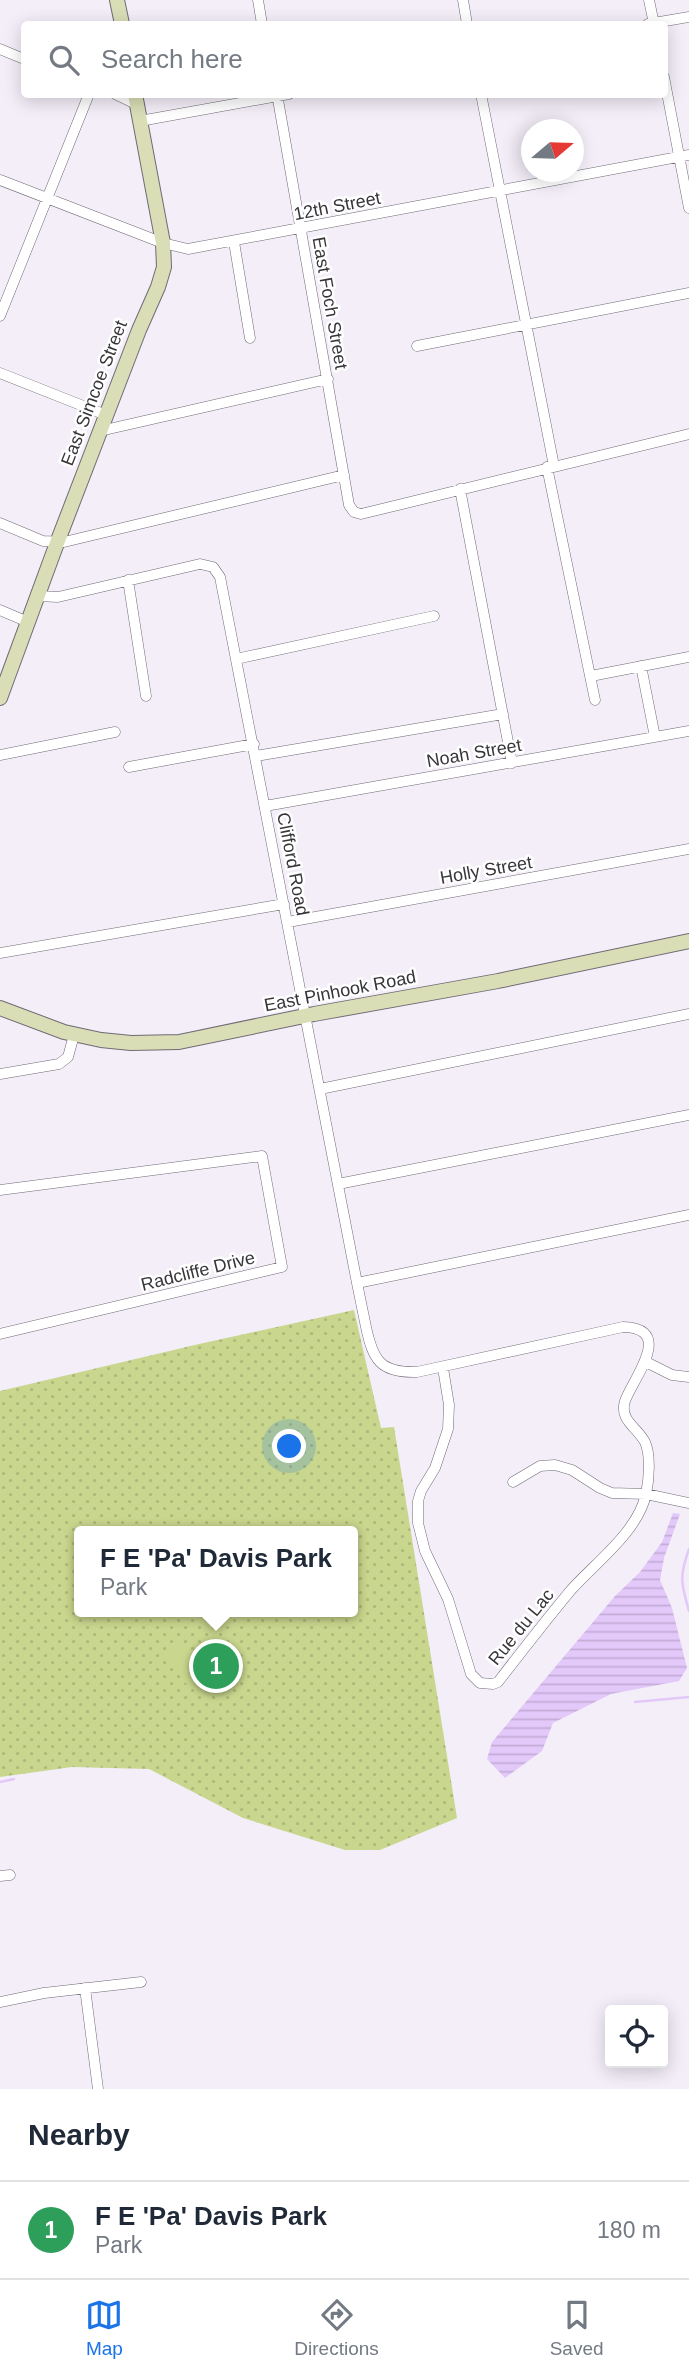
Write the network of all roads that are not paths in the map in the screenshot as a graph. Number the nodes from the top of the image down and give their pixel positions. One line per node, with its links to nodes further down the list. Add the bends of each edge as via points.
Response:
1 (117, 0): 6 (main road)
2 (258, 0): 7 (street)
3 (463, 0): 8 (street)
4 (649, 0): 9 (street)
5 (689, 17): 10 (street)
6 (121, 21)
7 (262, 21)
8 (466, 21)
9 (652, 21)
10 (668, 21)
11 (0, 49): 12 (street)
12 (21, 58)
13 (668, 93): 20 (street)
14 (87, 98): 23 (street)
15 (266, 98): 19 (street)
16 (277, 98): 25 (street, East Foch Street)
17 (482, 98): 22 (street)
18 (136, 99): 19 (main road, East Simcoe Street)
19 (140, 121): 27 (main road, East Simcoe Street)
20 (684, 156): 22 (street, 12th Street); 24 (street)
21 (0, 180): 23 (street, 12th Street)
22 (500, 191): 25 (street, 12th Street); 30 (street)
23 (47, 199): 27 (street, 12th Street); 29 (street)
24 (689, 208)
25 (301, 229): 26 (street, 12th Street); 34 (street, East Foch Street)
26 (234, 242): 27 (street, 12th Street, via 188,249); 31 (street)
27 (163, 243): 35 (main road, East Simcoe Street, via 164,267 158,287)
28 (689, 293): 30 (street)
29 (0, 316)
30 (526, 325): 32 (street); 38 (street)
31 (250, 338)
32 (417, 346)
33 (0, 373): 35 (street)
34 (328, 379): 36 (street); 39 (street, East Foch Street)
35 (106, 415): 36 (main road, East Simcoe Street)
36 (100, 431): 42 (main road, East Simcoe Street)
37 (689, 434): 38 (street)
38 (551, 467): 40 (street); 51 (street)
39 (344, 475): 40 (street, East Foch Street, via 349,505 357,514); 42 (street)
40 (460, 489): 55 (street)
41 (0, 523): 42 (street)
42 (57, 543): 44 (main road, East Simcoe Street)
43 (128, 580): 44 (street, Clifford Road, via 58,597); 49 (street, Clifford Road, via 191,565 213,567 223,589); 53 (street)
44 (38, 596): 47 (main road, East Simcoe Street)
45 (0, 610): 47 (street)
46 (434, 616): 49 (street)
47 (28, 622): 52 (main road, East Simcoe Street)
48 (689, 657): 50 (street)
49 (236, 659): 59 (street, Clifford Road)
50 (640, 666): 51 (street); 58 (street)
51 (591, 676): 54 (street)
52 (2, 689)
53 (146, 696)
54 (595, 700)
55 (503, 714): 61 (street); 62 (street)
56 (689, 731): 58 (street, Noah Street)
57 (115, 732): 60 (street)
58 (655, 737): 62 (street, Noah Street)
59 (254, 744): 61 (street, Clifford Road); 63 (street)
60 (0, 755)
61 (256, 756): 64 (street, Clifford Road)
62 (512, 763): 64 (street, Noah Street)
63 (129, 767)
64 (265, 806): 66 (street, Clifford Road)
65 (689, 849): 67 (street, Holly Street)
66 (284, 904): 67 (street, Clifford Road); 69 (street)
67 (288, 922): 72 (street, Clifford Road)
68 (689, 941): 72 (main road, East Pinhook Road)
69 (0, 953)
70 (0, 1008): 73 (main road, East Pinhook Road)
71 (689, 1014): 75 (street)
72 (306, 1016): 73 (main road, East Pinhook Road, via 180,1042 131,1043); 75 (street, Clifford Road)
73 (75, 1035): 74 (street, via 71,1052 59,1064)
74 (0, 1074)
75 (320, 1089): 77 (street, Clifford Road)
76 (689, 1115): 77 (street)
77 (338, 1184): 80 (street, Clifford Road)
78 (0, 1190): 81 (street, Radcliffe Drive, via 262,1156 282,1267)
79 (689, 1215): 80 (street)
80 (357, 1283): 83 (street, Clifford Road, via 370,1346 378,1362 394,1371)
81 (0, 1334)
82 (646, 1363): 83 (street, via 647,1340 634,1328 623,1327); 84 (street); 86 (street, Rue du Lac, via 625,1400 624,1412 646,1445)
83 (443, 1368): 86 (street, Rue du Lac, via 448,1429 435,1468 421,1491 418,1522 471,1674 480,1683 498,1682 553,1612 620,1541)
84 (689, 1377)
85 (513, 1482): 86 (street, via 547,1465 572,1470 612,1493)
86 (646, 1494): 87 (street)
87 (687, 1502)
88 (141, 1982): 89 (street)
89 (85, 1988): 90 (street); 91 (street)
90 (0, 2002)
91 (98, 2089)

